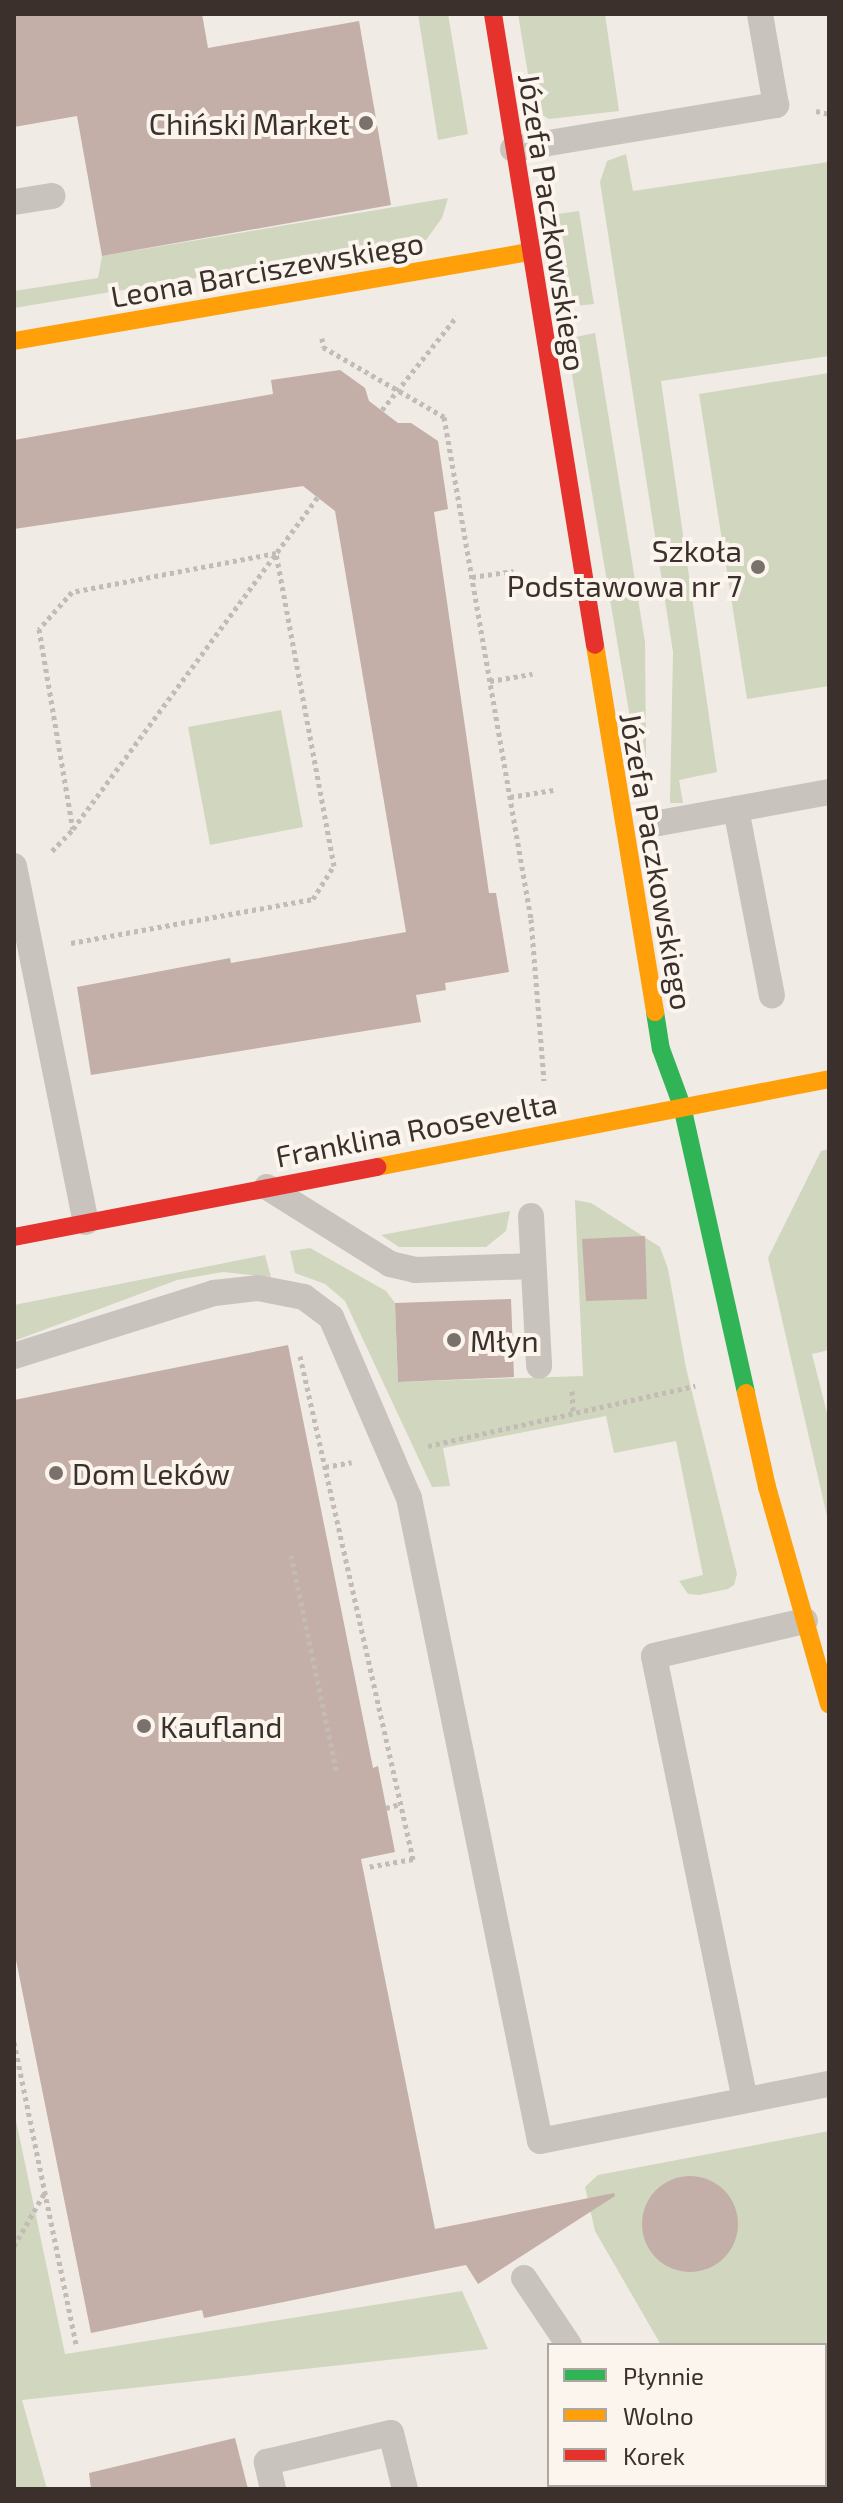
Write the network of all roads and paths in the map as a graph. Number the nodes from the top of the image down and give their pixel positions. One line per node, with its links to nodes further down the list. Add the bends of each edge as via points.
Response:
1 (493, 14): 3 (street, Józefa Paczkowskiego)
2 (760, 14): 3 (lane, via 776,105)
3 (513, 149): 6 (street, Józefa Paczkowskiego)
4 (53, 196): 5 (lane)
5 (14, 202)
6 (529, 252): 9 (street, Leona Barciszewskiego); 29 (street, Józefa Paczkowskiego, via 661,1049)
7 (466, 305): 10 (path)
8 (321, 332): 10 (path, via 323,347)
9 (14, 341)
10 (398, 391): 11 (path); 15 (path, via 444,417)
11 (382, 410)
12 (318, 497): 13 (path)
13 (276, 553): 23 (path); 23 (path, via 72,592 39,629); 25 (path, via 334,866 313,899)
14 (514, 571): 15 (path)
15 (472, 577): 17 (path)
16 (532, 674): 17 (path)
17 (490, 681): 20 (path)
18 (553, 790): 20 (path)
19 (829, 792): 21 (lane)
20 (510, 797): 28 (path, via 531,919)
21 (736, 809): 22 (lane); 26 (lane)
22 (659, 823)
23 (73, 829): 24 (path)
24 (16, 876): 25 (lane)
25 (31, 951): 32 (lane)
26 (772, 996)
27 (829, 1079): 29 (street, Franklina Roosevelta)
28 (544, 1080)
29 (682, 1106): 30 (street, Franklina Roosevelta); 42 (street, Józefa Paczkowskiego, via 767,1487)
30 (267, 1187): 32 (street, Franklina Roosevelta); 34 (lane, via 390,1264 415,1270)
31 (531, 1216): 34 (lane)
32 (86, 1222): 33 (street, Franklina Roosevelta)
33 (14, 1237)
34 (533, 1266): 37 (lane)
35 (286, 1293): 36 (lane, via 258,1288 214,1293); 39 (lane, via 304,1297 331,1317); 40 (path)
36 (14, 1356)
37 (539, 1366)
38 (700, 1385): 39 (path)
39 (390, 1454): 40 (path); 50 (lane, via 409,1498 540,2141)
40 (325, 1467): 45 (path)
41 (291, 1555): 44 (path)
42 (805, 1621): 43 (street, Józefa Paczkowskiego); 50 (lane, via 654,1656)
43 (829, 1704)
44 (337, 1774)
45 (400, 1804): 46 (path); 47 (path, via 413,1859)
46 (386, 1808)
47 (368, 1867)
48 (14, 2042): 51 (path)
49 (829, 2084): 50 (lane)
50 (745, 2100)
51 (45, 2192): 52 (path); 55 (path)
52 (14, 2246)
53 (524, 2278): 54 (lane)
54 (568, 2343)
55 (76, 2344)
56 (273, 2489): 57 (lane, via 267,2462 391,2433)
57 (405, 2489)

